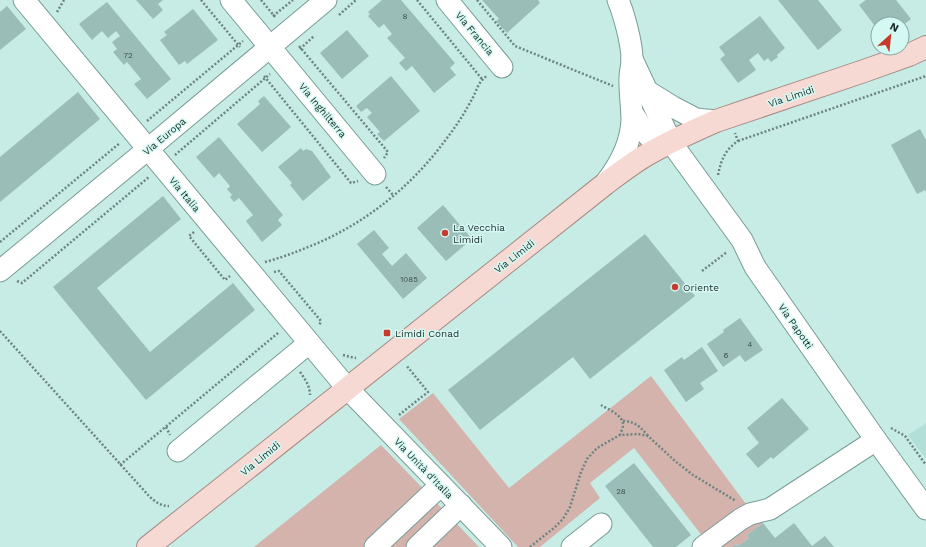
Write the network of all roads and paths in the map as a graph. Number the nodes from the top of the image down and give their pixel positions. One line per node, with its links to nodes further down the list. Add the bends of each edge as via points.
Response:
1 (24, 0): 24 (street, Via Italia)
2 (64, 0): 10 (path, via 56,15)
3 (231, 0): 12 (street, Via Inghilterra)
4 (293, 0): 12 (path)
5 (326, 0): 14 (street, Via Europa)
6 (356, 0): 11 (path)
7 (417, 0): 20 (path)
8 (447, 0): 18 (street, Via Francia)
9 (622, 2): 16 (street)
10 (52, 10)
11 (334, 19)
12 (256, 30): 14 (street, Via Inghilterra); 24 (path)
13 (317, 34): 17 (path)
14 (270, 47): 17 (street, Via Inghilterra); 27 (street, Via Europa)
15 (926, 47): 23 (main road, Via Limidi, via 864,72)
16 (632, 59): 21 (street); 22 (street)
17 (283, 63): 28 (path); 29 (street, Via Inghilterra)
18 (502, 67)
19 (926, 76): 25 (path)
20 (482, 79)
21 (647, 91): 23 (street, via 696,119); 26 (street)
22 (632, 112): 26 (street, via 654,143); 30 (street, via 629,139 613,174)
23 (716, 121): 26 (main road, Via Limidi)
24 (133, 132): 27 (street, Via Italia); 31 (path)
25 (738, 141)
26 (666, 145): 30 (main road, Via Limidi, via 638,160); 50 (street, Via Papotti, via 678,152 742,240 755,267)
27 (148, 150): 28 (street, Via Italia); 35 (street, Via Europa)
28 (162, 166): 35 (path, via 22,283); 38 (street, Via Italia)
29 (375, 174)
30 (605, 184): 40 (main road, Via Limidi)
31 (0, 242)
32 (263, 263): 33 (path)
33 (267, 268)
34 (271, 273): 38 (path, via 279,271 321,321)
35 (6, 274)
36 (0, 331): 52 (path)
37 (280, 332): 52 (path)
38 (314, 336): 41 (street); 43 (street, Via Italia)
39 (337, 351): 42 (path)
40 (394, 351): 43 (main road, Via Limidi); 47 (path, via 428,392)
41 (290, 358): 44 (path, via 308,384); 51 (street)
42 (359, 358)
43 (347, 388): 47 (street, Via Unità d'Italia); 59 (main road, Via Limidi)
44 (308, 398)
45 (601, 405): 46 (path, via 614,412)
46 (622, 421): 48 (path); 49 (path, via 634,423)
47 (384, 427): 53 (street, Via Unità d'Italia)
48 (620, 435): 49 (path); 63 (path, via 597,448 587,459 570,507 563,519)
49 (648, 436): 57 (path, via 693,475)
50 (876, 440): 56 (street, Via Papotti); 57 (street, via 770,509)
51 (178, 451)
52 (120, 465): 54 (path, via 155,502 168,507)
53 (441, 485): 55 (street, Via Unità d'Italia); 60 (street)
54 (174, 505)
55 (460, 505): 61 (street); 62 (street, Via Unità d'Italia)
56 (926, 508)
57 (758, 512): 65 (street, via 741,518)
58 (601, 524): 64 (street)
59 (148, 547)
60 (375, 547)
61 (417, 547)
62 (501, 547)
63 (530, 547)
64 (572, 547)
65 (703, 547)

